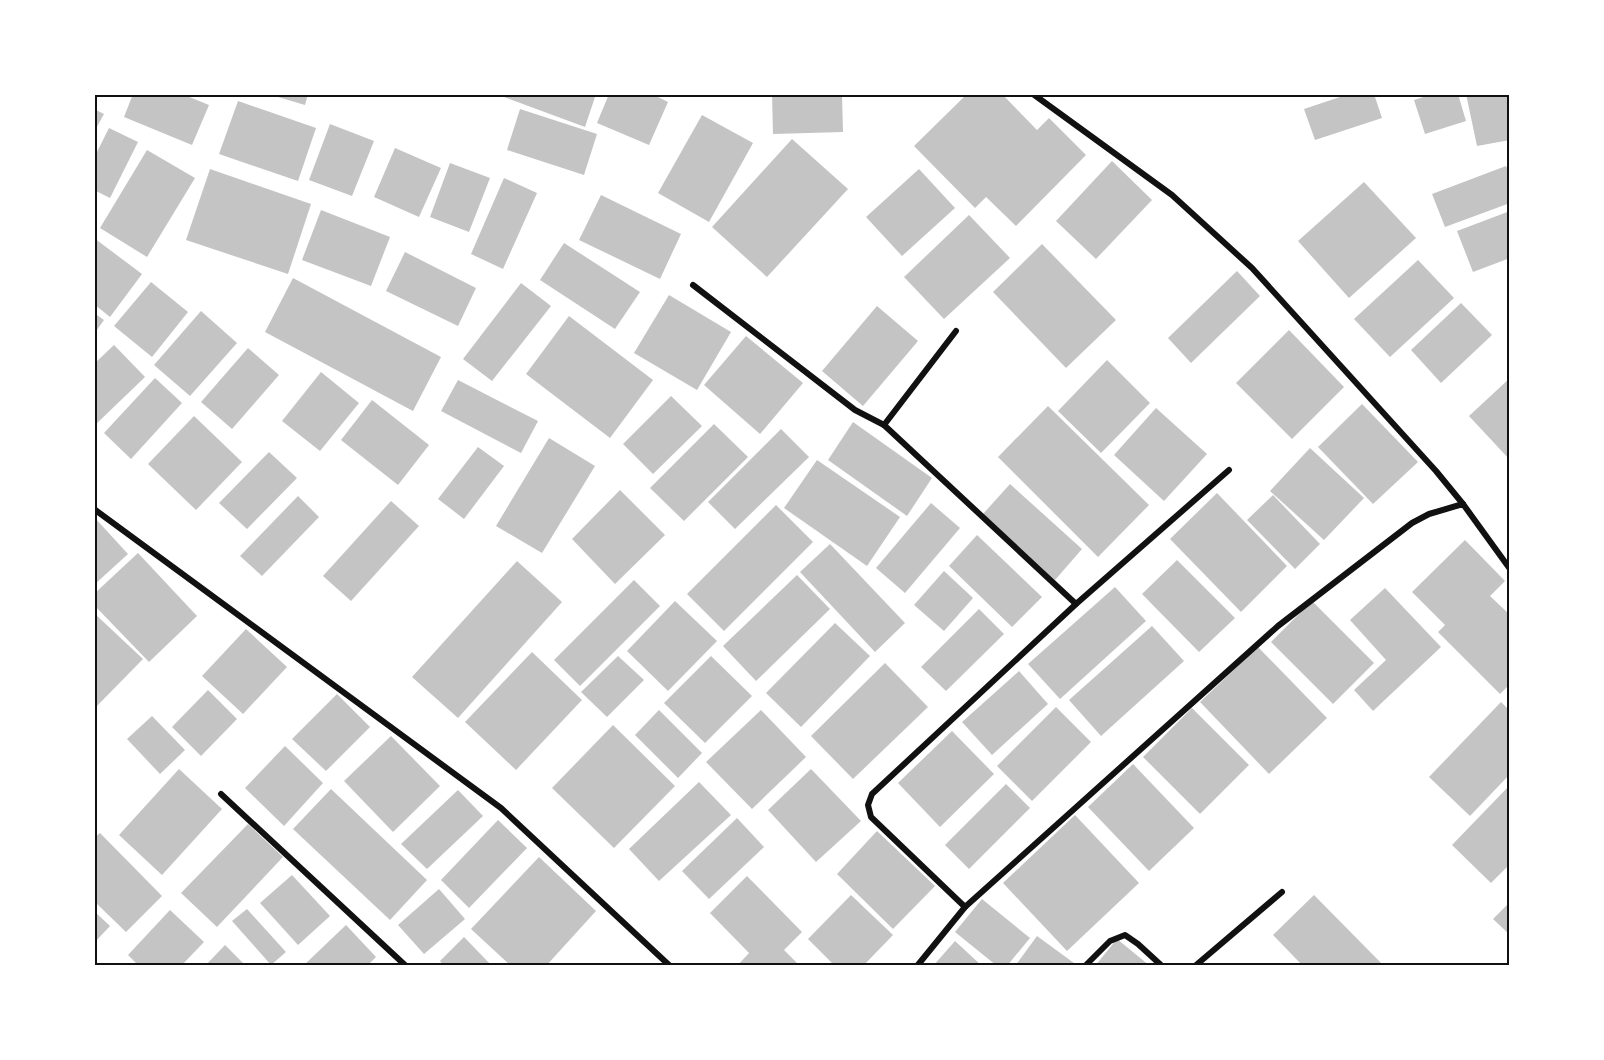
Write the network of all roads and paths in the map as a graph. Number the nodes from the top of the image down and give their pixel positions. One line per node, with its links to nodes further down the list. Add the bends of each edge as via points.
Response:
1 (1033, 94): 6 (street, via 1172,195 1252,268)
2 (693, 285): 4 (street, via 855,410)
3 (956, 331): 4 (street)
4 (884, 425): 9 (street)
5 (1230, 471): 9 (street)
6 (1463, 504): 8 (street); 12 (street, via 1412,523 1278,626)
7 (94, 509): 14 (street, via 501,808)
8 (1509, 568)
9 (1076, 604): 12 (street, via 872,794 868,805 871,817)
10 (221, 794): 13 (street)
11 (1282, 892): 18 (street)
12 (965, 907): 15 (street)
13 (406, 966)
14 (670, 966)
15 (916, 966)
16 (1085, 966): 17 (street, via 1110,941 1125,935)
17 (1162, 966)
18 (1195, 966)

